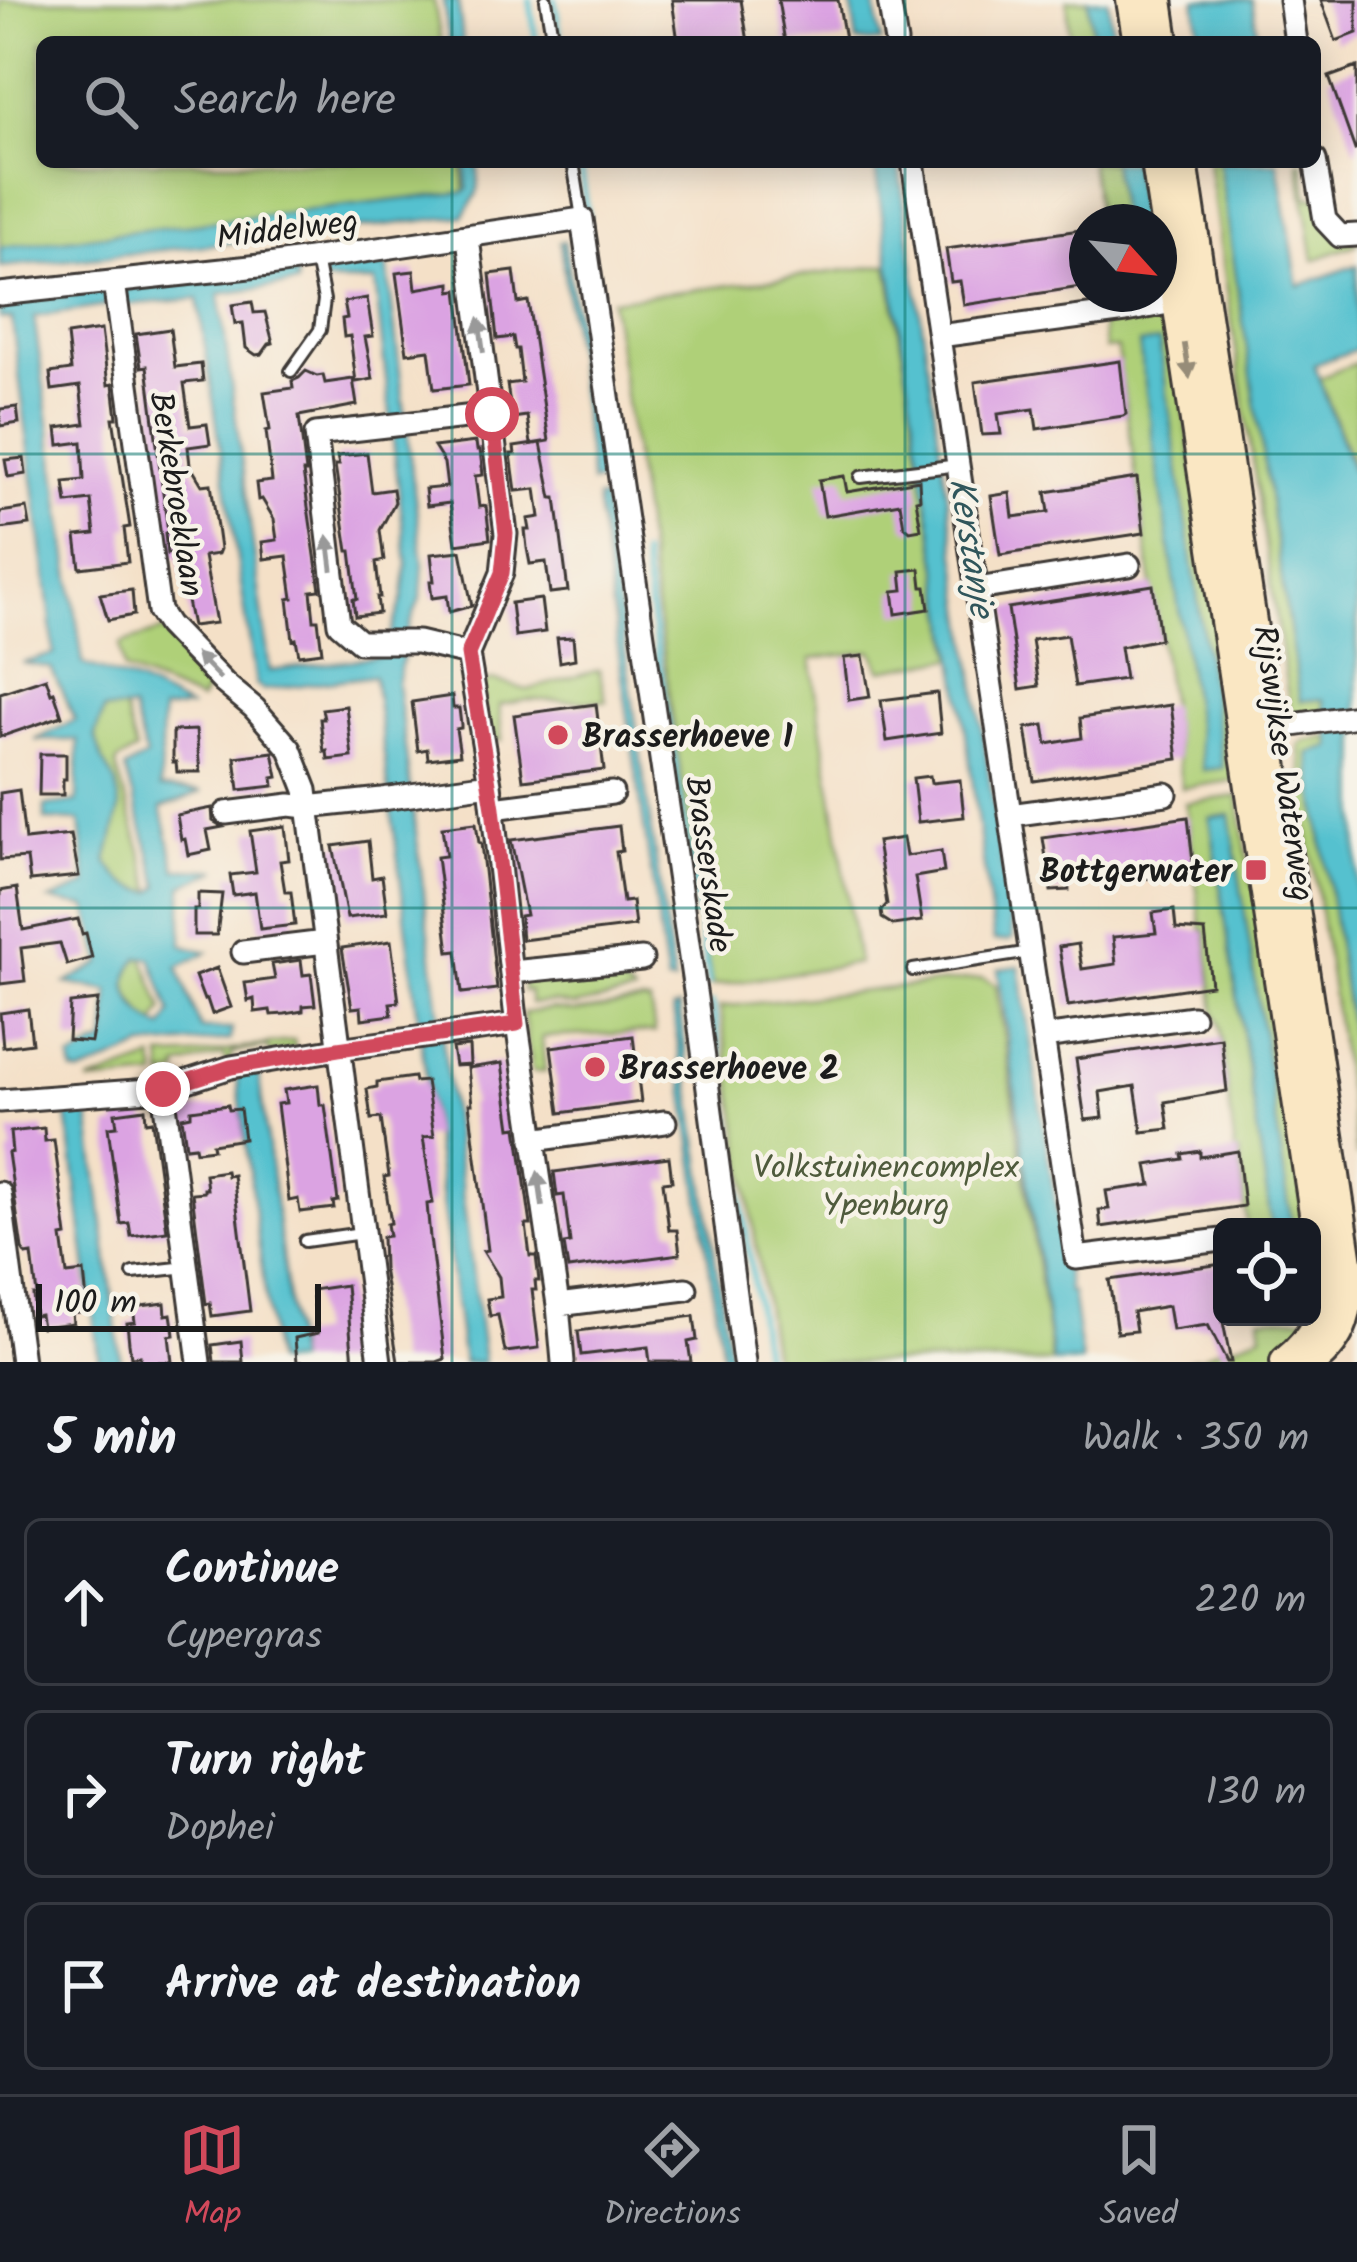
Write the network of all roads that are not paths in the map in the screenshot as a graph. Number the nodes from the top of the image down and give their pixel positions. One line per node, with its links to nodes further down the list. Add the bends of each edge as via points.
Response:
1 (546, 0): 6 (lane)
2 (890, 0): 7 (street)
3 (1132, 0): 8 (main road)
4 (1157, 0): 9 (main road)
5 (1290, 0): 10 (street)
6 (552, 36)
7 (895, 36)
8 (1138, 36)
9 (1162, 36)
10 (1295, 36)
11 (574, 168): 16 (lane, Brasserskade)
12 (915, 168): 23 (street)
13 (1158, 168): 22 (main road, Rijswijkse Waterweg)
14 (1182, 168): 22 (main road, Rijswijkse Waterweg)
15 (1316, 168): 17 (street, via 1325,220 1340,236)
16 (582, 219): 18 (street, Middelweg); 66 (street, Brasserskade)
17 (1357, 235)
18 (468, 238): 19 (street, Middelweg); 25 (street, one-way to 18)
19 (316, 259): 20 (street, Middelweg); 24 (lane, via 320,330)
20 (114, 282): 21 (street, Middelweg); 36 (street, Berkebroeklaan, one-way to 20, via 290,749 159,611)
21 (0, 294)
22 (1190, 299): 23 (street); 32 (main road, Rijswijkse Waterweg)
23 (939, 336): 26 (street)
24 (291, 371)
25 (492, 414): 30 (street, via 506,534 502,573); 30 (street, one-way to 25, via 418,642 360,642 339,624 316,434)
26 (951, 466): 27 (lane); 29 (street)
27 (861, 477)
28 (1129, 565): 29 (street)
29 (977, 589): 39 (street)
30 (468, 654): 33 (street)
31 (1357, 716): 32 (street)
32 (1255, 730): 67 (main road, Rijswijkse Waterweg, via 1325,1279 1314,1334); 68 (main road, Rijswijkse Waterweg, via 1348,1270 1344,1321)
33 (490, 784): 36 (street); 37 (street)
34 (612, 793): 37 (street)
35 (1166, 794): 39 (street)
36 (307, 807): 38 (street); 40 (street, Berkebroeklaan)
37 (493, 808): 45 (street)
38 (226, 814)
39 (1010, 815): 42 (street)
40 (325, 942): 41 (street); 49 (street, Berkebroeklaan)
41 (243, 952)
42 (1031, 952): 44 (lane); 48 (street)
43 (642, 958): 45 (street)
44 (914, 970)
45 (512, 972): 47 (street)
46 (1193, 1017): 48 (street)
47 (517, 1024): 49 (street); 53 (street)
48 (1043, 1037): 57 (street, via 1076,1258)
49 (338, 1049): 50 (street, via 231,1067); 55 (street, Berkebroeklaan)
50 (163, 1089): 51 (street); 58 (street)
51 (0, 1101)
52 (664, 1122): 53 (street)
53 (533, 1140): 61 (street, one-way to 53)
54 (0, 1193): 62 (street)
55 (362, 1232): 56 (lane); 64 (street, Berkebroeklaan)
56 (304, 1241)
57 (1213, 1241)
58 (187, 1267): 59 (lane); 63 (street)
59 (134, 1273)
60 (686, 1289): 61 (street)
61 (558, 1305): 65 (street)
62 (22, 1362)
63 (200, 1362)
64 (380, 1362)
65 (563, 1362)
66 (744, 1362)
67 (1286, 1362)
68 (1311, 1362)

